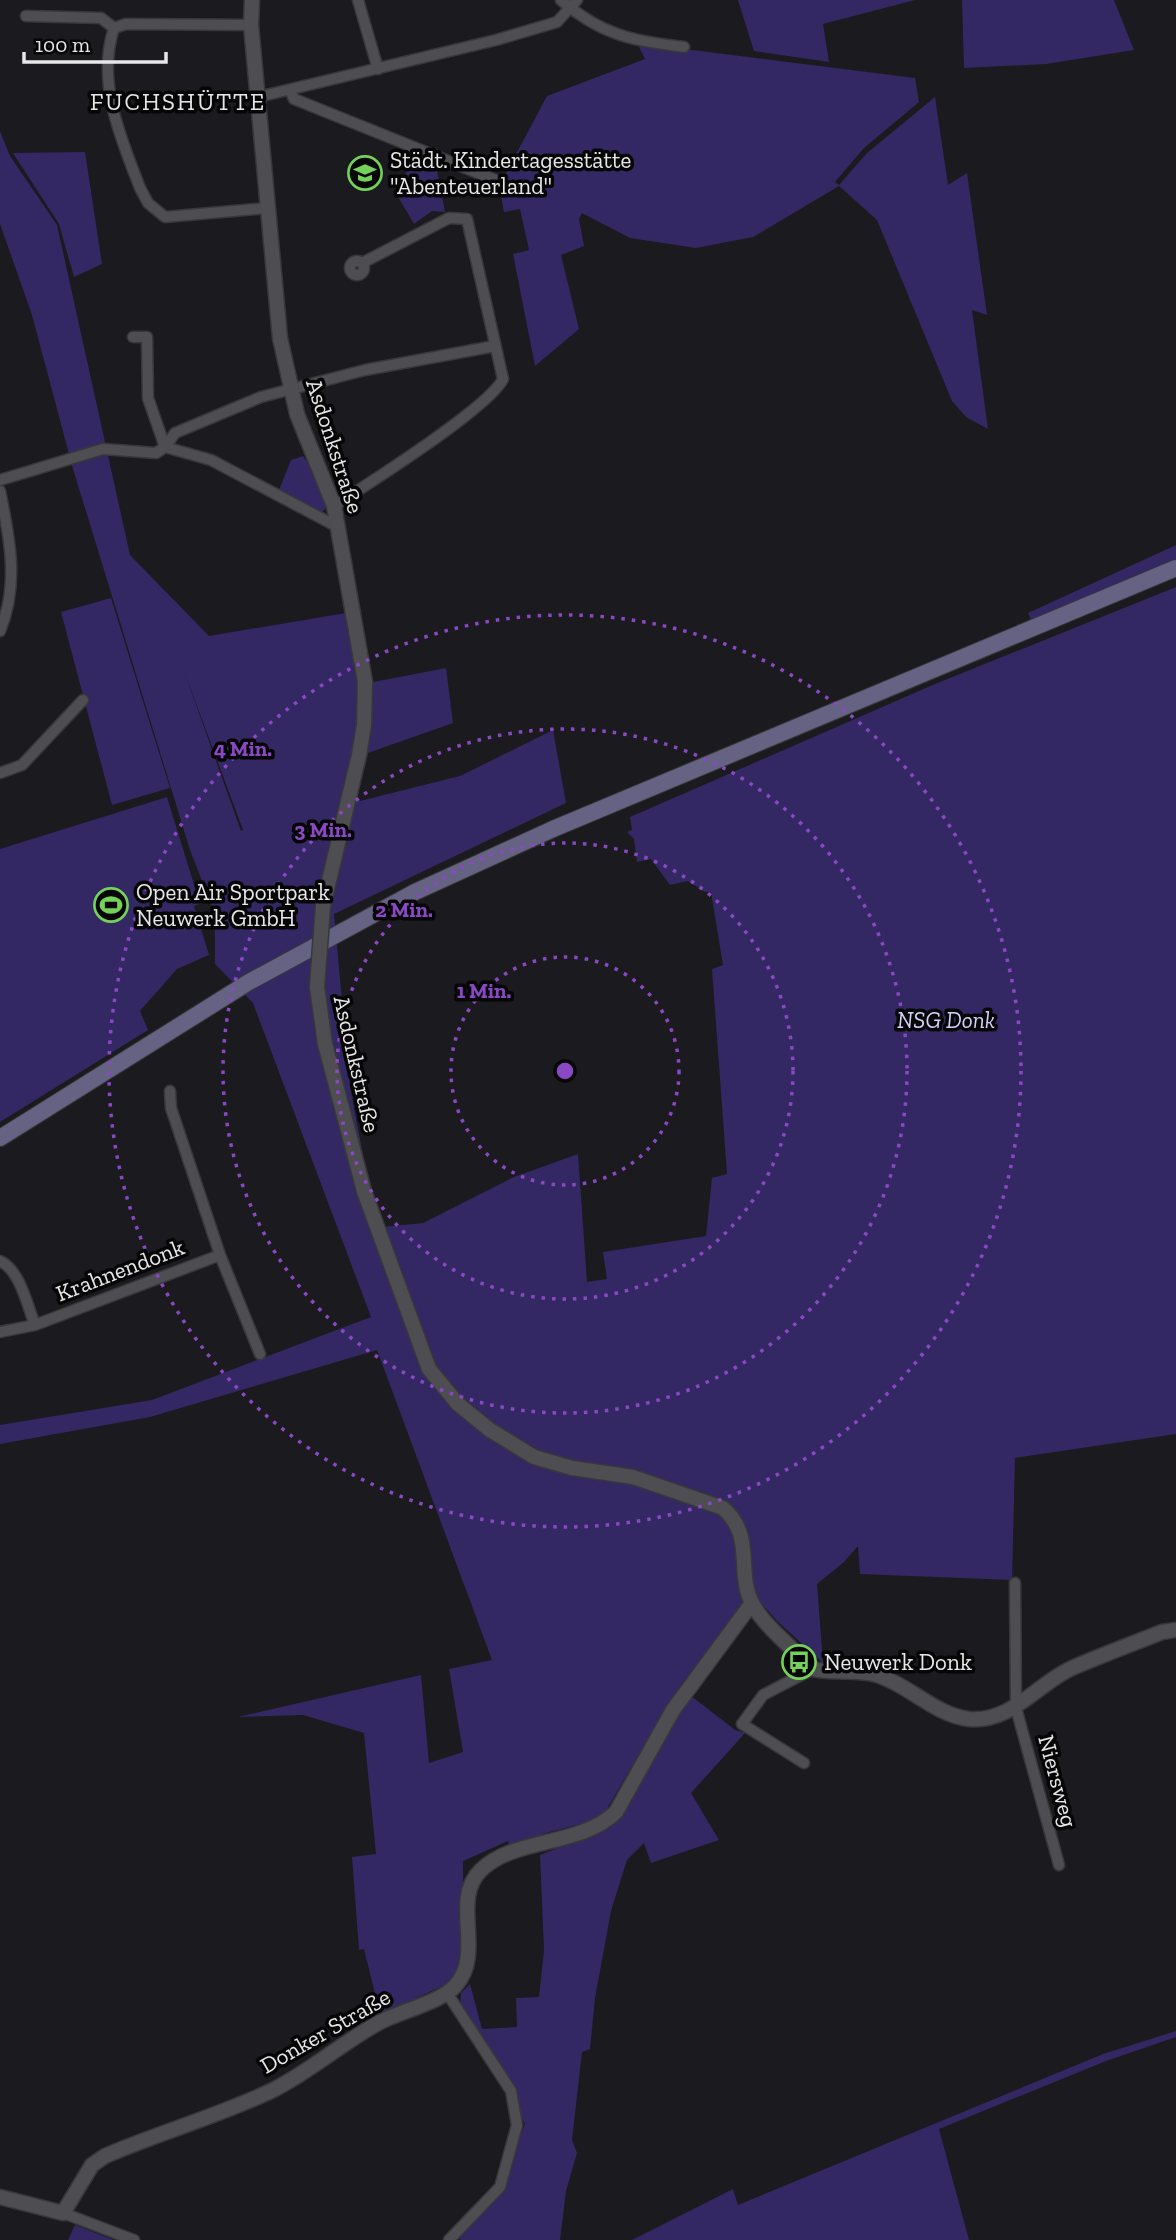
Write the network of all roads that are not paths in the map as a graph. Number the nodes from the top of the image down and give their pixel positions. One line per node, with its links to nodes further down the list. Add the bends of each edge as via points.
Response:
1 (252, 0): 6 (street, Asdonkstraße)
2 (358, 0): 9 (street)
3 (561, 0): 4 (street)
4 (574, 4): 8 (street, via 590,24 634,41); 9 (street, via 557,22)
5 (26, 16): 7 (street, via 102,18)
6 (251, 25): 7 (street, via 125,24); 11 (street, Asdonkstraße)
7 (114, 29): 13 (street, via 109,43 108,92 123,144 148,203 165,217 176,219)
8 (684, 47)
9 (378, 69): 10 (street)
10 (290, 90): 11 (street); 12 (street, via 294,99)
11 (258, 97): 13 (street, Asdonkstraße)
12 (498, 181)
13 (268, 208): 17 (street, Asdonkstraße, via 280,338)
14 (362, 263): 16 (street, via 449,218 467,219)
15 (133, 337): 18 (street, via 147,337 148,398)
16 (495, 346): 17 (street, via 365,370); 21 (street, via 504,373 500,384 394,467)
17 (290, 390): 18 (street, via 261,397 175,433); 21 (street, Asdonkstraße)
18 (165, 447): 19 (street, via 156,453 103,449); 22 (street, via 211,460)
19 (0, 480)
20 (0, 491): 24 (street, via 12,586)
21 (334, 506): 22 (street, Asdonkstraße)
22 (338, 527): 35 (street, Asdonkstraße, bridge, via 363,659 366,705 359,755 323,906 317,987 325,1044 364,1191 436,1381 490,1430 534,1457 633,1477 723,1508 740,1529)
23 (1176, 568): 28 (main road, via 553,829 415,892 249,982)
24 (0, 631)
25 (83, 700): 26 (street, via 22,765)
26 (0, 773)
27 (170, 1091): 29 (street, Krahnendonk, via 171,1108)
28 (0, 1138)
29 (220, 1255): 31 (street, Krahnendonk); 33 (street, Krahnendonk)
30 (0, 1261): 31 (street, Krahnendonk, via 15,1275)
31 (35, 1325): 32 (street, Krahnendonk)
32 (0, 1332)
33 (260, 1354)
34 (1015, 1583): 38 (street)
35 (752, 1603): 37 (street); 41 (street, via 673,1710 616,1812 603,1824 482,1868 467,1893 467,1965 458,1984)
36 (1176, 1630): 38 (street, via 1072,1669 1046,1682)
37 (813, 1669): 38 (street, via 876,1675 954,1716 969,1719 1002,1715); 39 (street, via 762,1695 742,1724)
38 (1016, 1708): 40 (street, Niersweg)
39 (804, 1763)
40 (1059, 1865)
41 (447, 1993): 43 (street, Donker Straße, via 379,2022 271,2090 105,2156 92,2165); 45 (street, via 512,2091 517,2125 500,2187)
42 (0, 2197): 43 (street)
43 (63, 2213): 44 (street)
44 (134, 2240)
45 (449, 2240)

